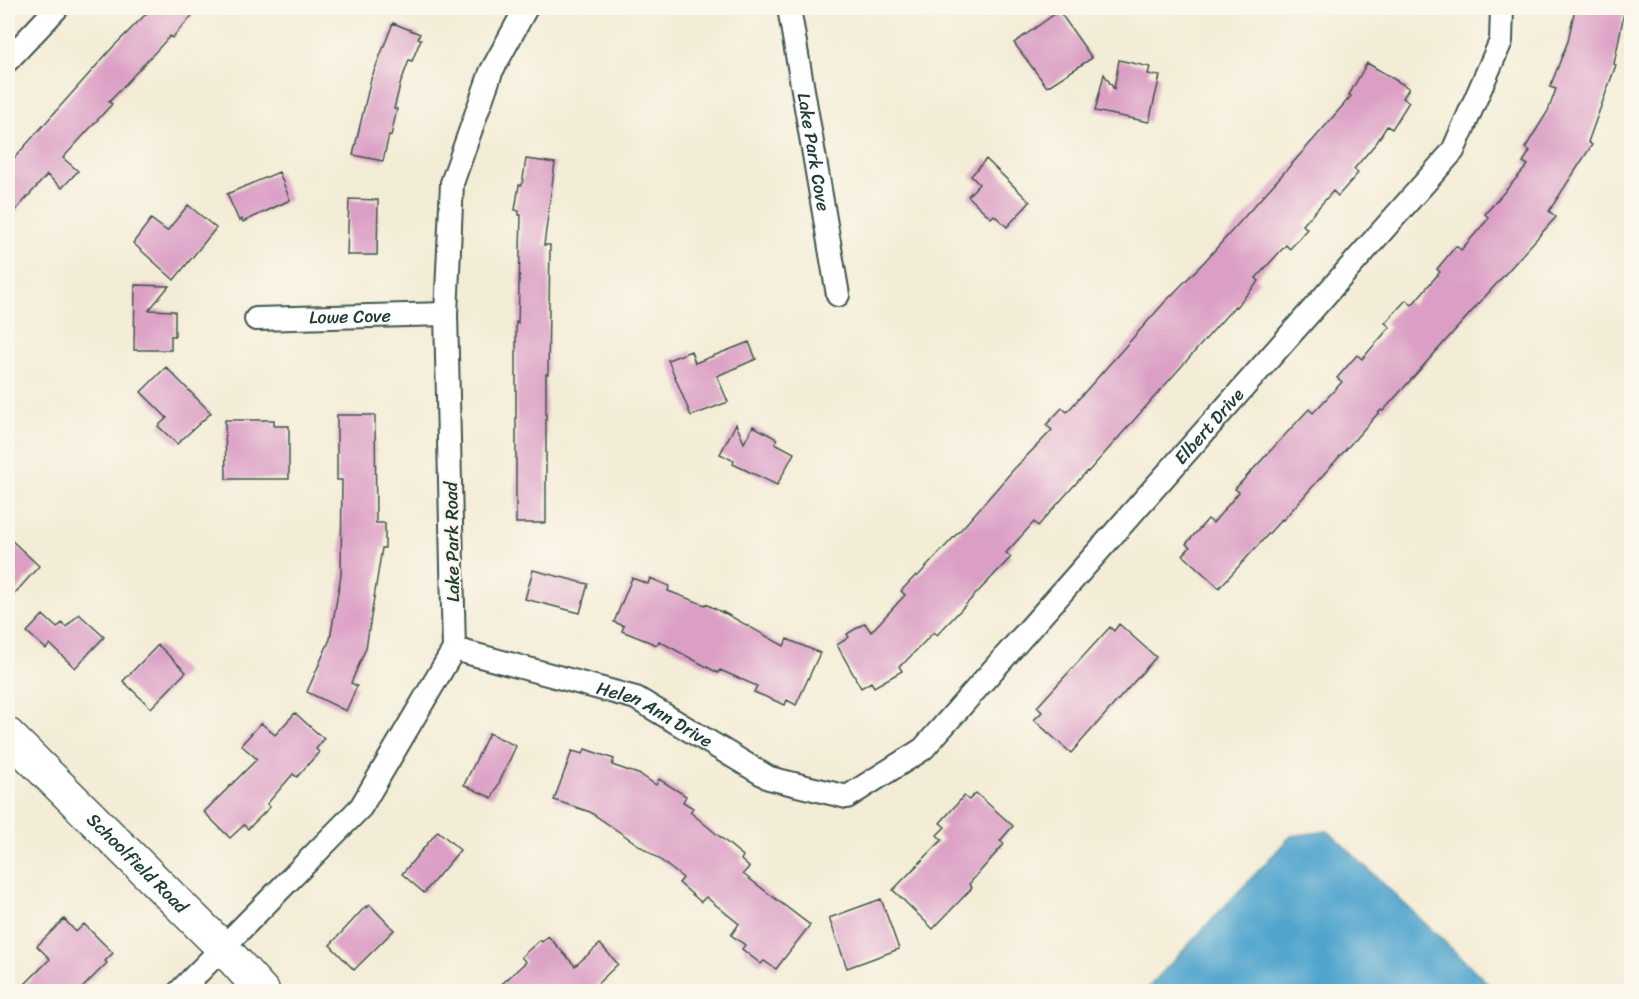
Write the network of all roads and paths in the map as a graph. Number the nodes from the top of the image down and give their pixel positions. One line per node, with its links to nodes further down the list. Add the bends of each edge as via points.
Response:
1 (57, 8): 5 (street)
2 (526, 8): 7 (street, Lake Park Road, via 491,72 452,183)
3 (789, 8): 6 (street, Lake Park Cove)
4 (1502, 8): 11 (street, Elbert Drive, via 1501,40 1453,151 922,749)
5 (8, 60)
6 (838, 295)
7 (446, 314): 8 (street, Lowe Cove); 9 (street, Lake Park Road)
8 (256, 319)
9 (454, 649): 11 (street, Helen Ann Drive, via 636,698 769,778); 12 (street, via 361,807)
10 (8, 735): 12 (street, Schoolfield Road)
11 (847, 796)
12 (223, 948): 13 (street); 14 (street, Schoolfield Road)
13 (179, 992)
14 (263, 992)

